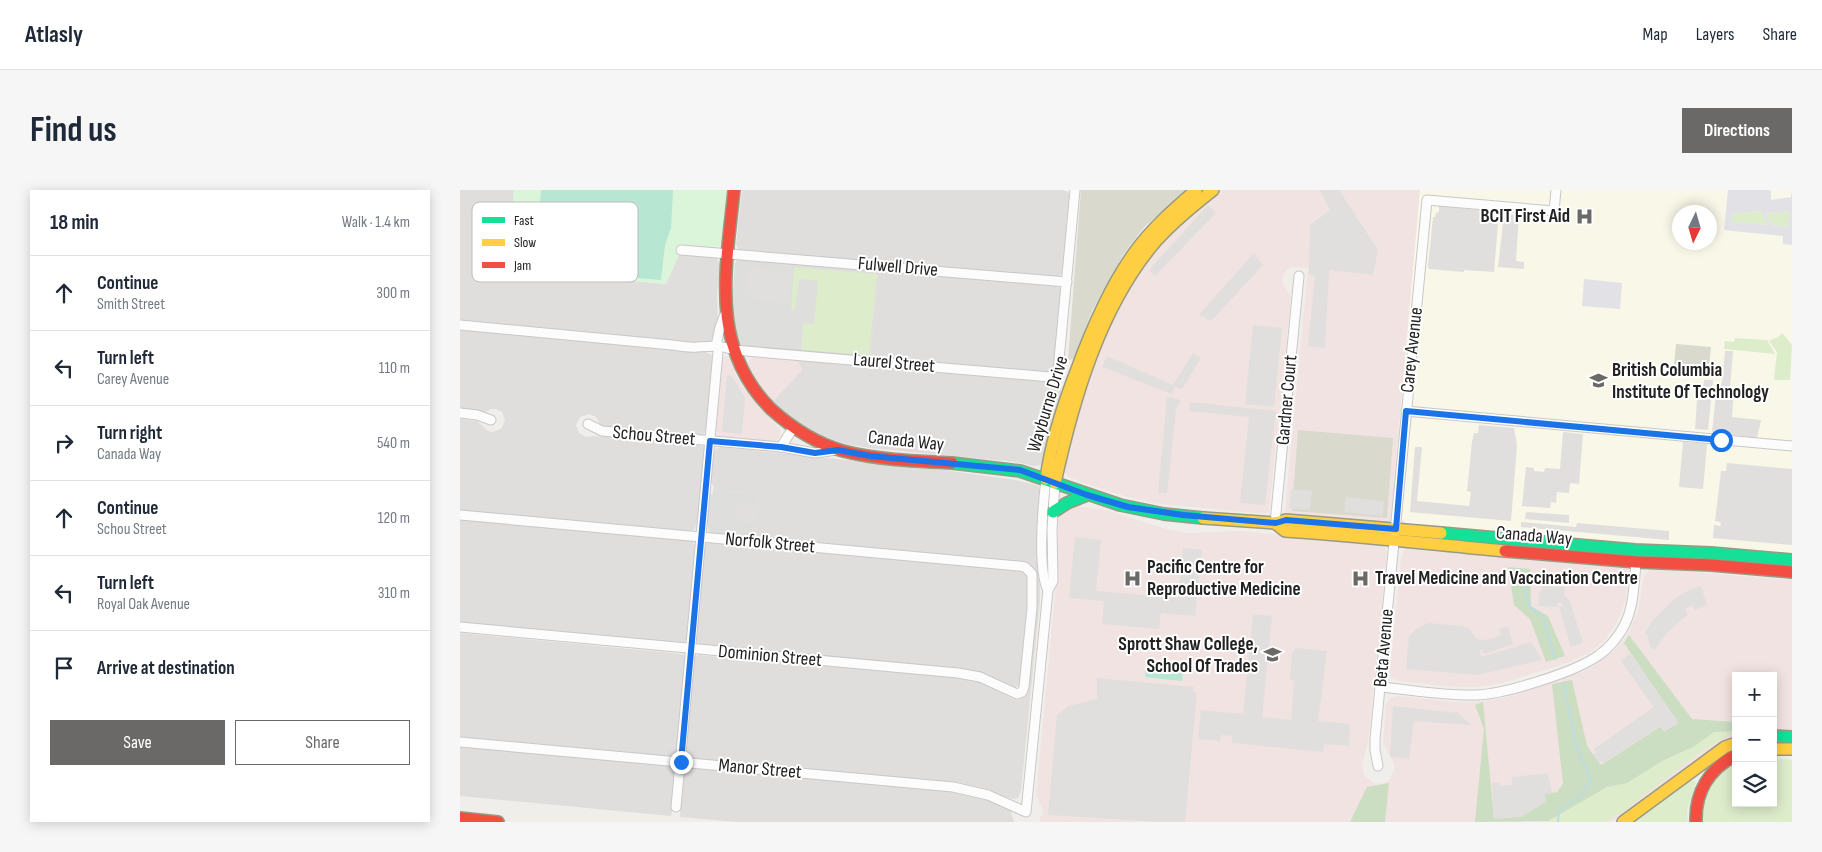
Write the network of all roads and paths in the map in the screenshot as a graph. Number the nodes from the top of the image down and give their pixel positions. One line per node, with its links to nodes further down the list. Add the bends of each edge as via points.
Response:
1 (734, 190): 7 (main road, Canada Way)
2 (1076, 190): 10 (street)
3 (1196, 190): 8 (main road, Wayburne Drive, via 1174,207 1134,250)
4 (1213, 190): 8 (main road, Wayburne Drive)
5 (1556, 190): 15 (street, Carey Avenue, via 1554,211 1427,200)
6 (681, 250): 7 (street, Fulwell Drive)
7 (728, 254): 10 (street, Fulwell Drive); 11 (main road, Canada Way)
8 (1127, 270): 24 (main road, Wayburne Drive, via 1088,368)
9 (1299, 276): 28 (street, Gardner Court)
10 (1067, 282): 14 (street, Laurel Street, via 1058,370 1048,377)
11 (726, 314): 13 (street, via 720,327); 14 (main road, Canada Way)
12 (460, 325): 13 (street, Laurel Street)
13 (717, 349): 14 (street, Laurel Street); 20 (street)
14 (734, 350): 19 (main road, Canada Way, via 744,376 754,390)
15 (1406, 411): 21 (street); 29 (street, Carey Avenue)
16 (460, 414): 17 (street)
17 (491, 420)
18 (588, 424): 20 (street, Schou Street, via 602,431)
19 (793, 428): 22 (street); 23 (main road, Canada Way)
20 (710, 441): 22 (street, Schou Street); 30 (street)
21 (1792, 446)
22 (781, 447): 23 (street, Schou Street, via 815,453)
23 (838, 450): 24 (main road, Canada Way, via 1020,470)
24 (1050, 481): 25 (main road, Canada Way); 26 (street, Wayburne Drive); 34 (street, Wayburne Drive, via 1042,520 1043,582)
25 (1087, 495): 26 (main road); 28 (main road, Canada Way, via 1155,512)
26 (1053, 512): 34 (street, Wayburne Drive, via 1053,581)
27 (460, 515): 30 (street, Norfolk Street)
28 (1276, 523): 29 (main road, Canada Way, via 1285,531)
29 (1395, 535): 31 (main road, Canada Way); 32 (main road, Canada Way); 37 (street, Beta Avenue)
30 (701, 536): 36 (street); 38 (street, Norfolk Street, via 1025,567 1032,574 1033,593 1024,687)
31 (1792, 560)
32 (1636, 562): 33 (main road, Canada Way); 37 (street, via 1632,600 1624,625 1604,651 1585,664 1485,694)
33 (1792, 572)
34 (1048, 590): 49 (street, Wayburne Drive)
35 (460, 628): 36 (street, Dominion Street)
36 (691, 649): 38 (street, Dominion Street, via 968,674); 46 (street)
37 (1381, 687): 47 (street, Beta Avenue, via 1375,750)
38 (1016, 694)
39 (1777, 736): 40 (main road)
40 (1792, 737)
41 (460, 742): 46 (street, Manor Street)
42 (1732, 745): 52 (main road)
43 (1777, 749): 44 (main road)
44 (1791, 749)
45 (1732, 756): 53 (main road, via 1715,769 1705,782 1696,803)
46 (681, 762): 48 (street); 49 (street, Manor Street, via 953,787 996,797)
47 (1378, 766)
48 (676, 807)
49 (1026, 812)
50 (460, 818): 51 (main road)
51 (498, 822)
52 (1622, 822)
53 (1696, 822)

